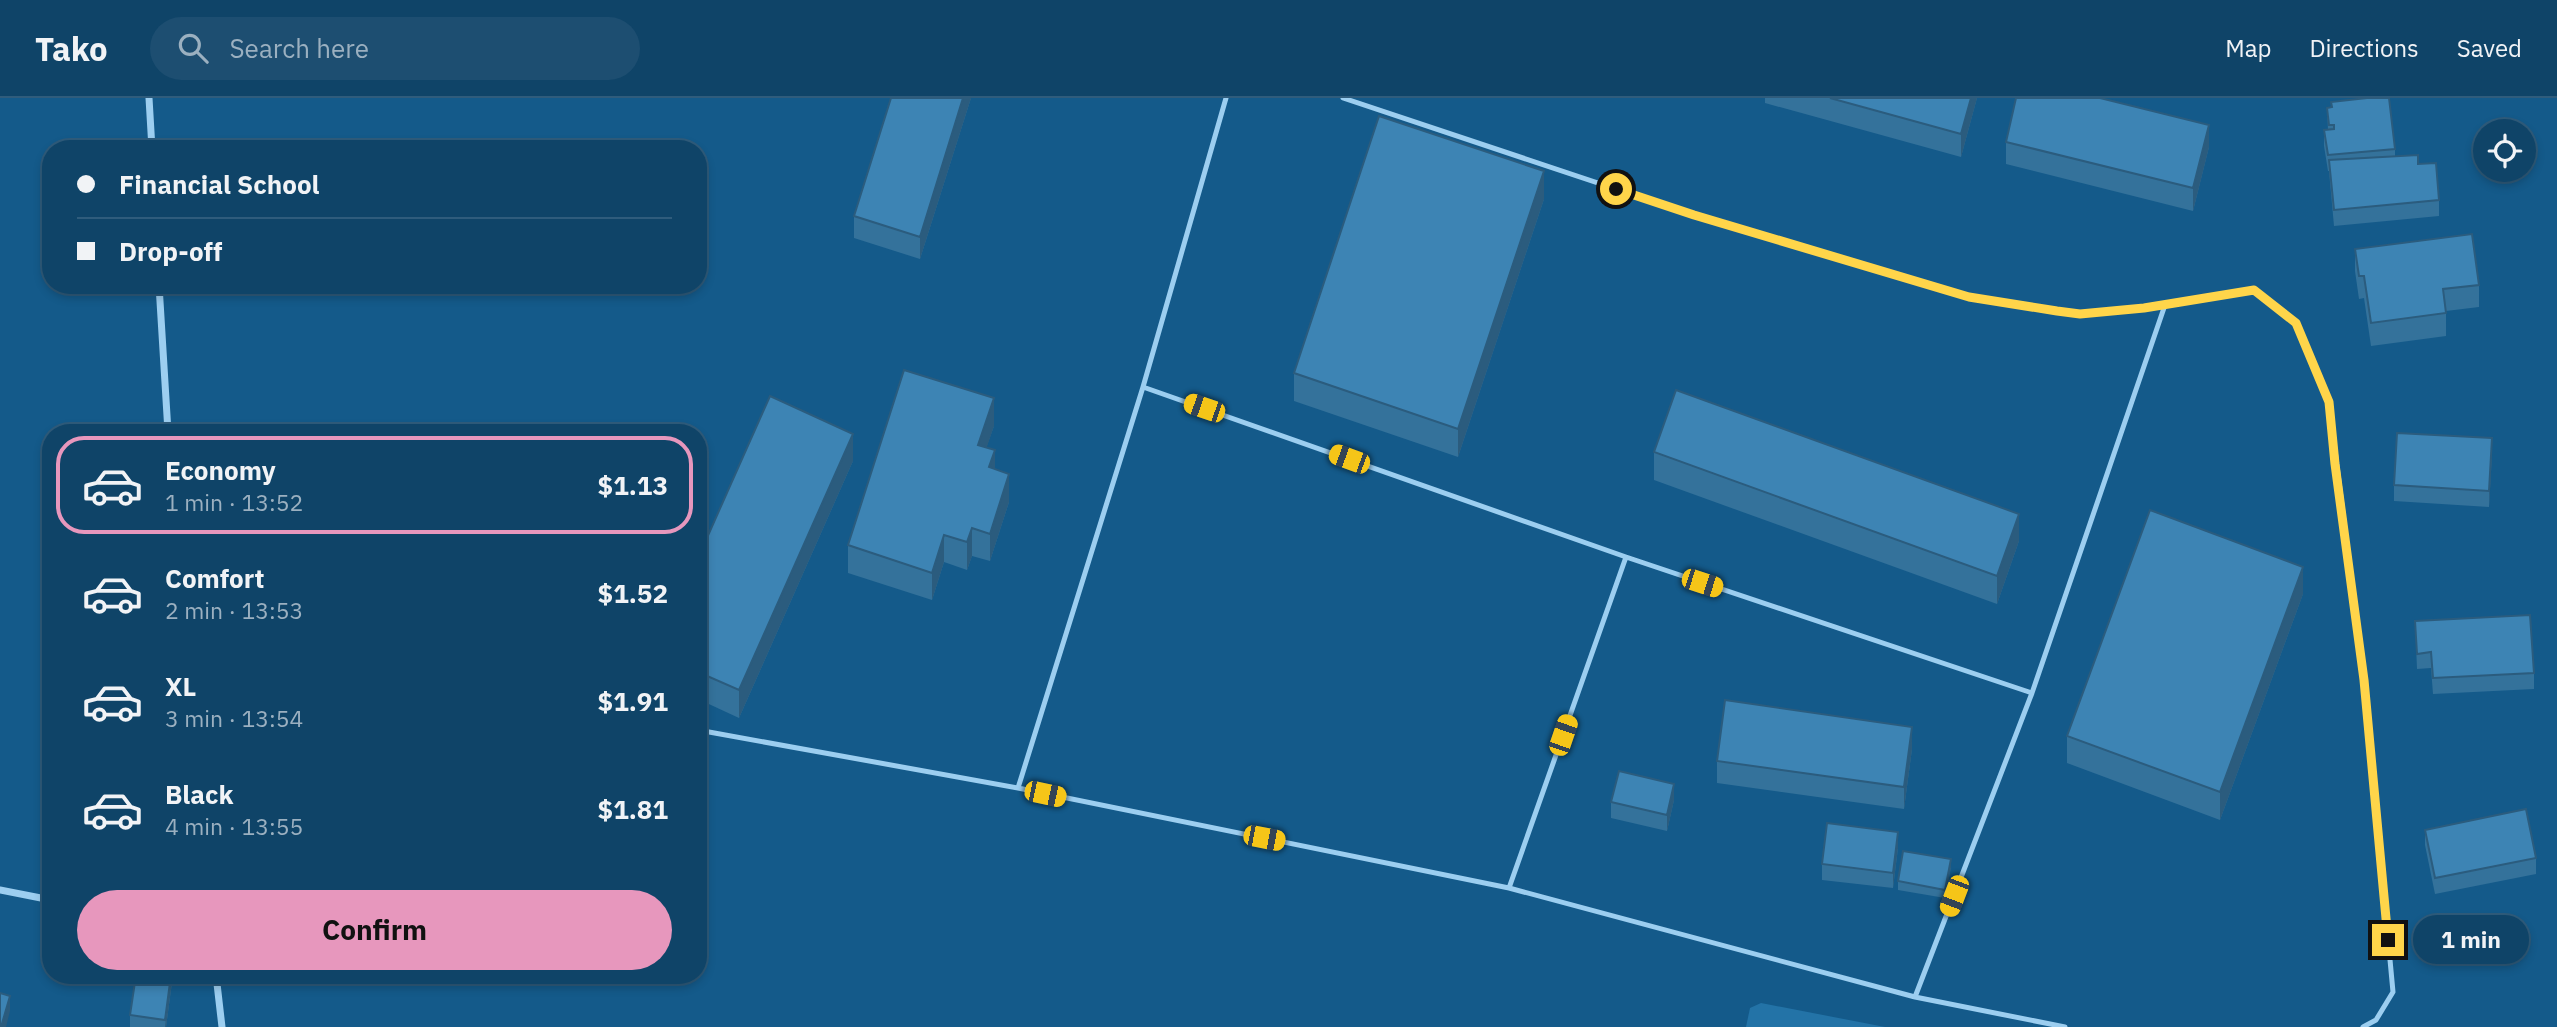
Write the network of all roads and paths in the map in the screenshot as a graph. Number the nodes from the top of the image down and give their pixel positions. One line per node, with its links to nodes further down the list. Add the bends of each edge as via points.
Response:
1 (149, 98): 4 (street)
2 (1226, 98): 7 (lane)
3 (1343, 98): 6 (lane, via 1694,215 1969,297 2080,314)
4 (151, 140)
5 (160, 294): 8 (street)
6 (2165, 305): 10 (lane); 20 (lane, via 2254,290 2296,323 2329,402 2364,680 2393,992 2376,1020)
7 (1143, 387): 9 (lane); 12 (lane)
8 (168, 424)
9 (1626, 557): 10 (lane); 13 (lane)
10 (2032, 693): 17 (lane)
11 (707, 732): 12 (lane)
12 (1018, 789): 13 (lane)
13 (1509, 888): 17 (lane)
14 (0, 890): 15 (street)
15 (42, 898)
16 (217, 984): 18 (street)
17 (1915, 997): 19 (lane)
18 (222, 1027)
19 (2065, 1027)
20 (2363, 1027)

